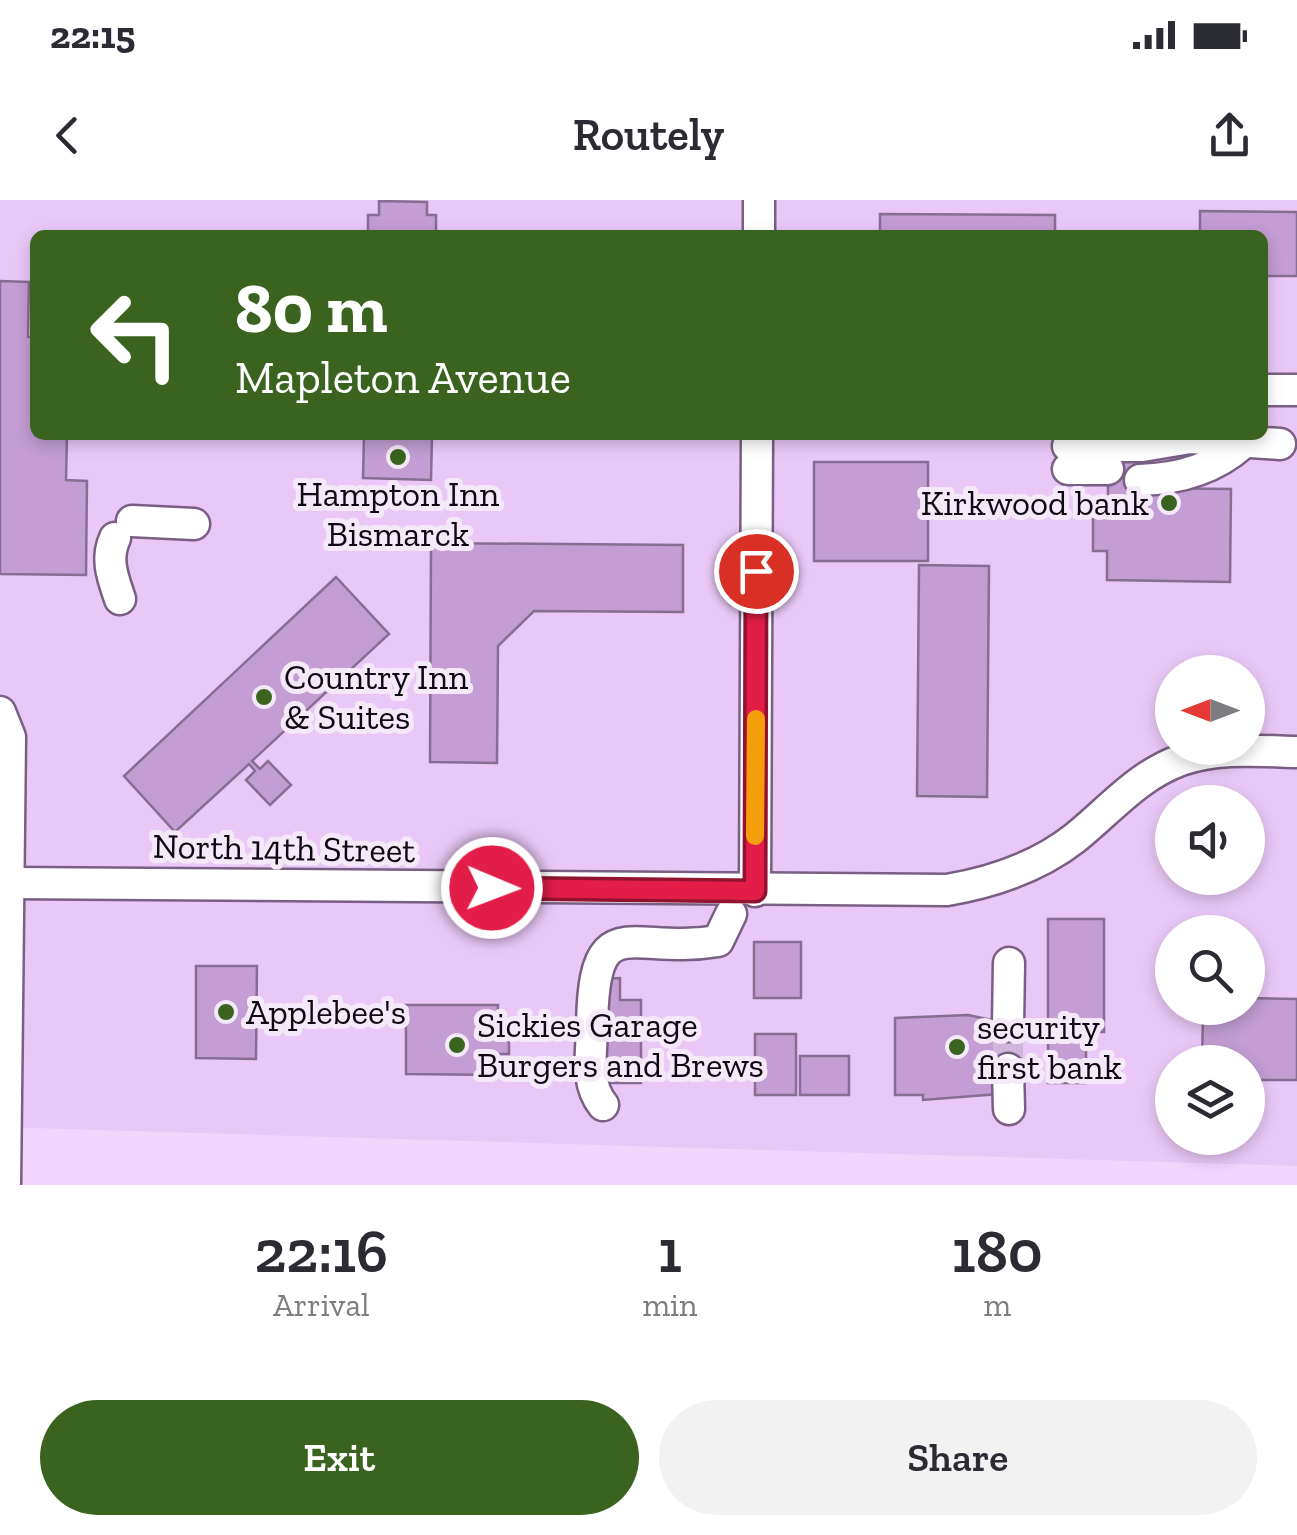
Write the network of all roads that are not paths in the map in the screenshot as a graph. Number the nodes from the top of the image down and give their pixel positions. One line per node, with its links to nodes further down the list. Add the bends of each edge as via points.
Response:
1 (759, 200): 2 (street)
2 (758, 230)
3 (1268, 390): 4 (street)
4 (1297, 390)
5 (757, 440): 17 (street)
6 (1178, 440): 10 (street, via 1068,464)
7 (1207, 440): 8 (street)
8 (1242, 444): 9 (street); 11 (street, via 1188,474)
9 (1280, 444)
10 (1108, 469)
11 (1141, 469)
12 (194, 524): 13 (street, via 124,530 109,550)
13 (120, 599)
14 (0, 712): 16 (street, via 10,737)
15 (1297, 752): 17 (street, North 14th Street, via 1222,752 1178,761 1138,782 1062,848 997,880 921,892)
16 (10, 883): 17 (street, North 14th Street); 24 (street)
17 (755, 891)
18 (731, 914): 22 (street, via 718,941 624,943 598,962 591,1076)
19 (1008, 963): 20 (street)
20 (1008, 1026)
21 (1008, 1069): 23 (street)
22 (603, 1105)
23 (1008, 1109)
24 (5, 1185)

